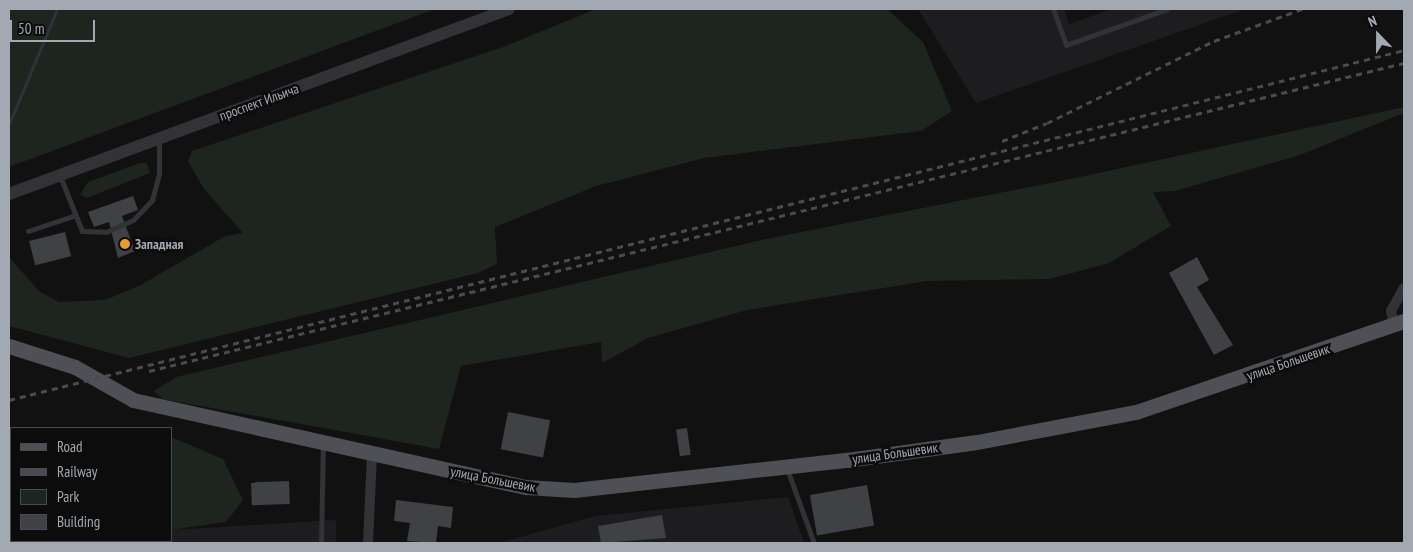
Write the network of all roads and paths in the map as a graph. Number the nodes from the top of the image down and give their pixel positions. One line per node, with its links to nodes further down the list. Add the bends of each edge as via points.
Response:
1 (509, 9): 4 (street, проспект Ильича)
2 (1053, 9): 3 (lane, via 1066,45)
3 (1167, 9)
4 (158, 139): 5 (street, проспект Ильича); 7 (lane, via 157,187 144,212 121,226 96,234 82,231)
5 (60, 175): 6 (street, проспект Ильича); 7 (lane)
6 (9, 194)
7 (73, 216): 8 (lane)
8 (28, 231)
9 (1404, 288): 10 (street, via 1391,311)
10 (1399, 323): 14 (main road, улица Большевик, via 1136,412 978,442)
11 (9, 346): 12 (main road, улица Большевик, via 75,367 133,400)
12 (323, 443): 13 (main road, улица Большевик); 15 (lane)
13 (372, 454): 14 (main road, улица Большевик, via 526,487 564,490); 16 (street)
14 (786, 467): 17 (lane)
15 (321, 543)
16 (368, 543)
17 (814, 543)

